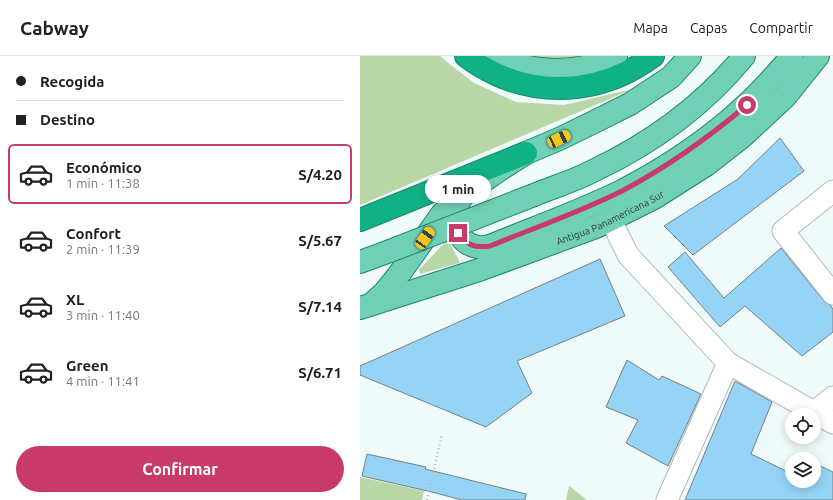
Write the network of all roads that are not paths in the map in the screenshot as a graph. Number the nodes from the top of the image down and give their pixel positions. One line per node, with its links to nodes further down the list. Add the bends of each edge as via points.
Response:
1 (466, 56): 4 (highway, via 503,77 521,83 558,88 597,84 615,78)
2 (495, 56): 3 (main road, via 519,65 555,70 574,69)
3 (616, 56)
4 (653, 56)
5 (690, 56): 9 (main road, via 671,77 630,104)
6 (744, 56): 14 (main road, bridge, via 719,84 690,110 657,134 592,172)
7 (792, 56): 11 (main road, via 747,105 696,145 622,191 580,210 490,246 479,248 469,245 458,233 455,225 455,215)
8 (818, 56): 13 (main road, Antigua Panamericana Sur, via 785,97 742,137 706,165 667,190)
9 (526, 153): 11 (main road); 12 (highway)
10 (833, 191): 15 (lane, via 783,231)
11 (462, 196): 16 (main road, via 442,214 384,293)
12 (360, 220)
13 (611, 220): 16 (main road, Antigua Panamericana Sur, via 479,270); 17 (lane, via 628,255)
14 (360, 262)
15 (833, 294)
16 (365, 307)
17 (728, 363): 19 (lane); 23 (lane)
18 (833, 397): 20 (lane)
19 (807, 408)
20 (819, 408)
21 (821, 416): 22 (lane)
22 (833, 423)
23 (667, 500)

